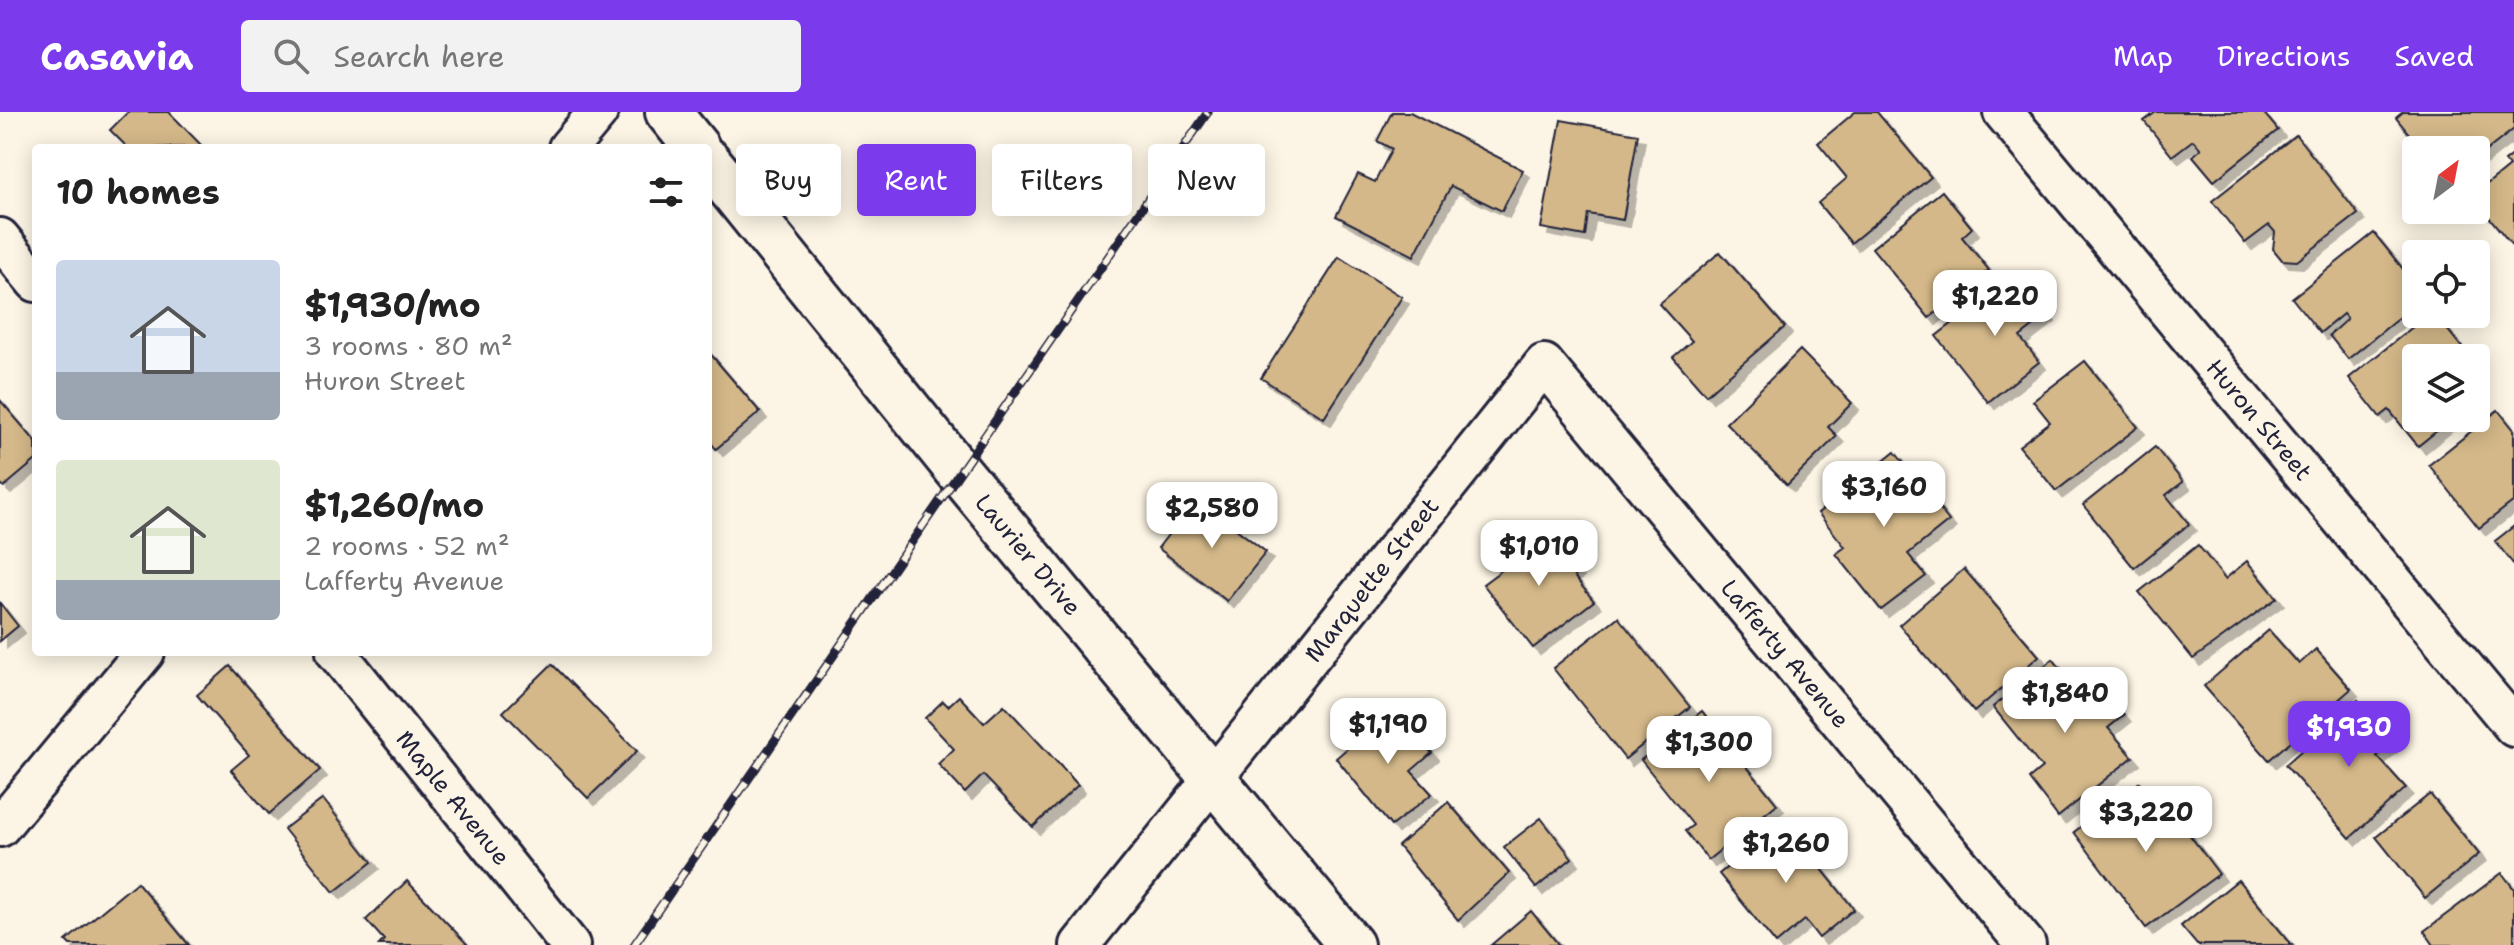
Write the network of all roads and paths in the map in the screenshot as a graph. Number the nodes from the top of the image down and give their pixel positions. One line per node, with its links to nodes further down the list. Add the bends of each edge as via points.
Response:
1 (598, 112): 4 (street)
2 (668, 112): 5 (street)
3 (2003, 112): 12 (street, Huron Street)
4 (571, 144)
5 (694, 144)
6 (712, 166): 13 (street, Laurier Drive)
7 (0, 238): 8 (street)
8 (32, 277)
9 (1544, 364): 13 (street, Marquette Street); 18 (street, Lafferty Avenue)
10 (142, 656): 14 (street)
11 (339, 656): 15 (street, Maple Avenue)
12 (2514, 727)
13 (1214, 779): 16 (street, Marquette Street); 17 (street, Laurier Drive)
14 (0, 827)
15 (570, 945)
16 (1080, 945)
17 (1351, 945)
18 (2026, 945)

